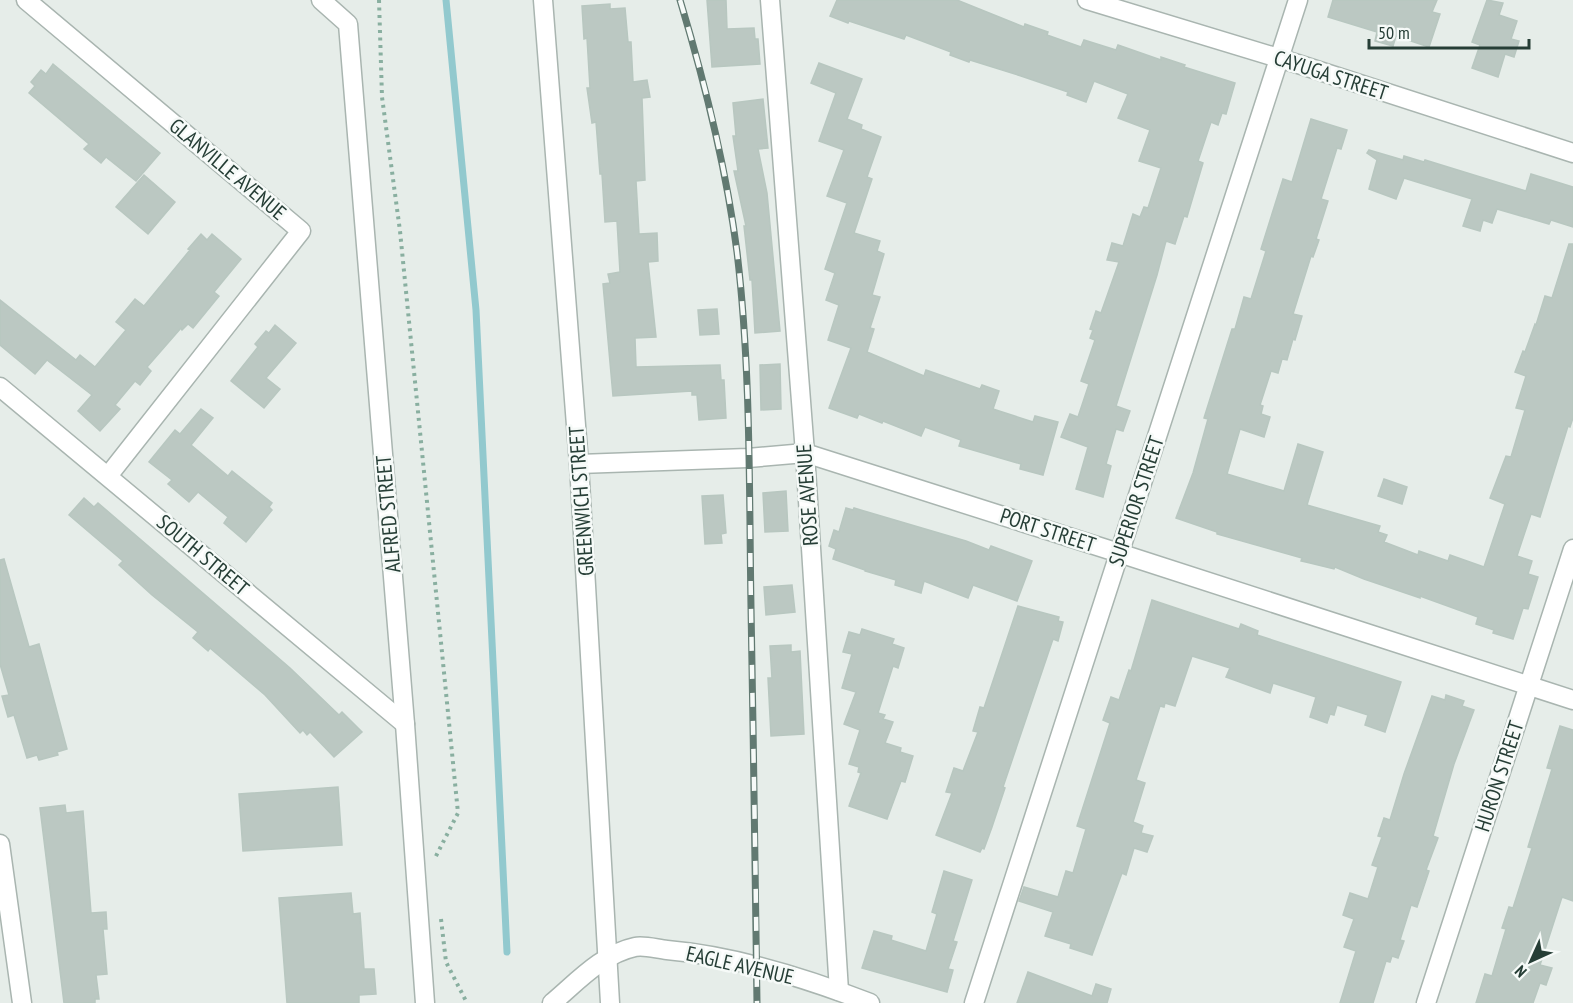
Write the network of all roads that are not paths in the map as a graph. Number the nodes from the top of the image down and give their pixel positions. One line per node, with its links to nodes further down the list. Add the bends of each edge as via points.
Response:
1 (26, 0): 12 (street, GLANVILLE AVENUE, via 301,231)
2 (321, 0): 17 (street, ALFRED STREET, via 348,24)
3 (543, 0): 11 (street, GREENWICH STREET)
4 (770, 0): 10 (street, ROSE AVENUE)
5 (1087, 0): 7 (street, CAYUGA STREET)
6 (1298, 0): 7 (street, SUPERIOR STREET)
7 (1279, 58): 8 (street, CAYUGA STREET); 14 (street, SUPERIOR STREET)
8 (1573, 153)
9 (0, 387): 12 (street, SOUTH STREET)
10 (805, 453): 11 (street, PORT STREET); 14 (street, PORT STREET); 20 (street, ROSE AVENUE)
11 (579, 464): 19 (street, GREENWICH STREET)
12 (108, 476): 17 (street, SOUTH STREET)
13 (1573, 549): 15 (street, HURON STREET)
14 (1119, 553): 15 (street, PORT STREET); 26 (street, SUPERIOR STREET)
15 (1528, 686): 16 (street, PORT STREET); 27 (street, HURON STREET)
16 (1573, 700)
17 (405, 724): 22 (street, ALFRED STREET)
18 (0, 844): 21 (street)
19 (608, 957): 20 (street, EAGLE AVENUE, via 637,947 681,951 738,962); 23 (street); 24 (street, GREENWICH STREET)
20 (840, 991): 25 (street, EAGLE AVENUE)
21 (22, 1003)
22 (425, 1003)
23 (552, 1003)
24 (610, 1003)
25 (870, 1003)
26 (974, 1003)
27 (1426, 1003)

